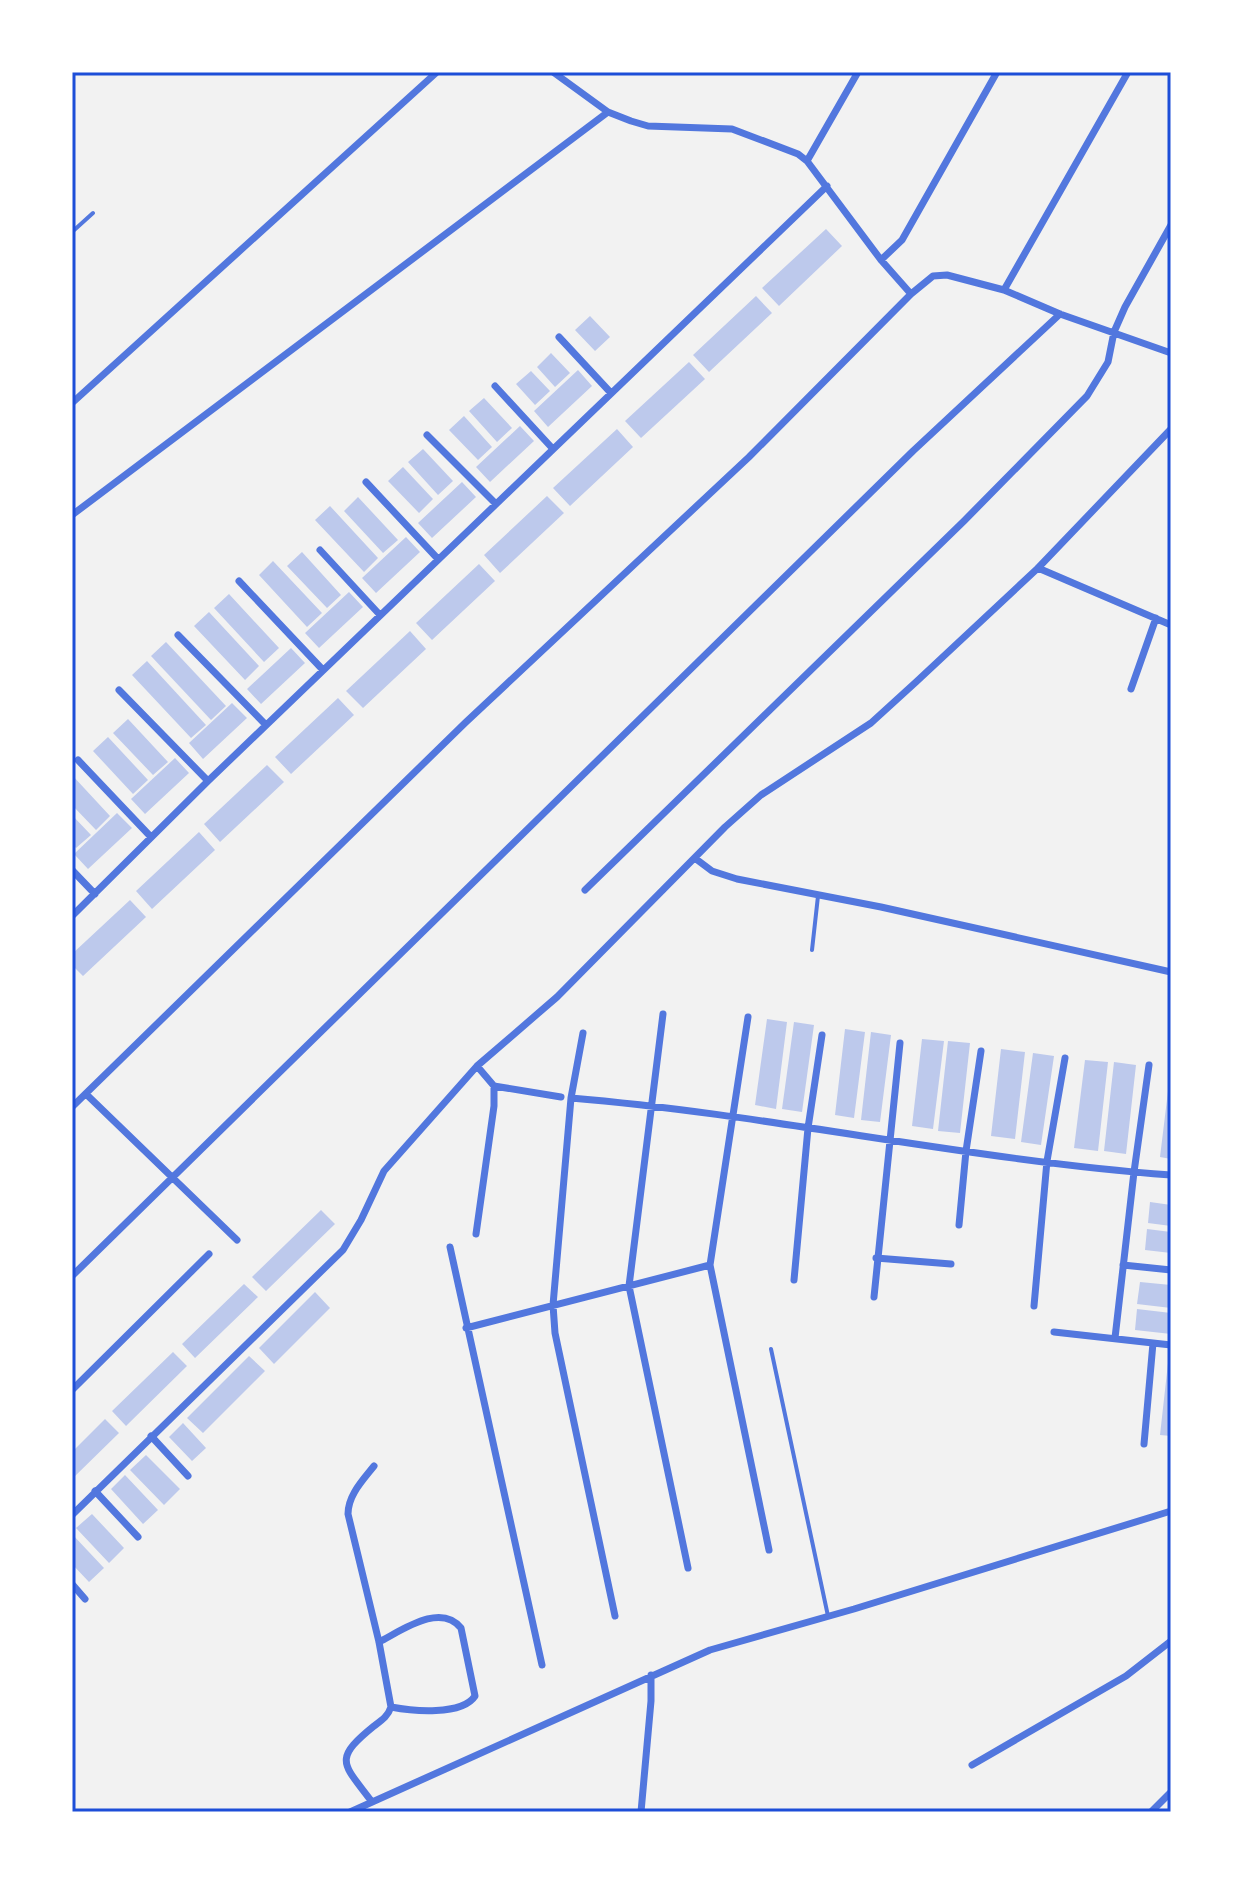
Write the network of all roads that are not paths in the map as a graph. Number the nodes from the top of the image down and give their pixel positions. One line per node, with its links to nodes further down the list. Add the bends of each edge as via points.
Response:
1 (437, 72): 21 (street)
2 (553, 72): 6 (street)
3 (858, 72): 7 (street)
4 (997, 72): 12 (street, via 902,240)
5 (1128, 72): 13 (street)
6 (608, 112): 7 (street, via 648,126 732,129); 27 (street)
7 (807, 161): 8 (street)
8 (827, 186): 12 (street); 20 (street)
9 (93, 213): 11 (lane)
10 (1171, 225): 16 (street)
11 (72, 232)
12 (881, 260): 14 (street)
13 (1004, 290): 14 (street, via 938,275); 15 (street)
14 (911, 294): 61 (street, via 749,457 465,723)
15 (1060, 314): 16 (street); 73 (street, via 913,451)
16 (1114, 332): 18 (street); 45 (street, via 1108,362 1071,414)
17 (559, 337): 20 (street)
18 (1171, 353)
19 (495, 386): 24 (street)
20 (611, 393): 24 (street)
21 (72, 403)
22 (1171, 429): 30 (street)
23 (427, 435): 26 (street)
24 (553, 449): 26 (street)
25 (366, 482): 29 (street)
26 (496, 504): 29 (street)
27 (72, 515)
28 (320, 550): 32 (street)
29 (438, 559): 32 (street)
30 (1038, 568): 33 (street); 43 (street, via 871,723 761,795)
31 (239, 581): 36 (street)
32 (380, 615): 36 (street)
33 (1156, 618): 34 (street); 37 (street)
34 (1171, 625)
35 (178, 635): 39 (street)
36 (323, 670): 39 (street)
37 (1131, 689)
38 (119, 690): 41 (street)
39 (266, 725): 41 (street)
40 (78, 760): 42 (street)
41 (208, 781): 42 (street)
42 (151, 837): 46 (street)
43 (696, 859): 47 (street, via 737,879); 59 (street, via 557,997)
44 (72, 870): 46 (street)
45 (585, 890)
46 (95, 894): 48 (street)
47 (818, 895): 49 (lane); 50 (street)
48 (72, 916)
49 (812, 950)
50 (1171, 972)
51 (663, 1014): 64 (street)
52 (748, 1017): 66 (street)
53 (583, 1033): 63 (street)
54 (822, 1035): 67 (street)
55 (900, 1043): 68 (street)
56 (981, 1051): 69 (street)
57 (1065, 1058): 70 (street)
58 (1149, 1065): 71 (street)
59 (477, 1066): 60 (street); 97 (street, via 384,1171 343,1250)
60 (494, 1086): 62 (street); 75 (street)
61 (86, 1094): 65 (street); 73 (street)
62 (561, 1097)
63 (571, 1098): 64 (street); 88 (street)
64 (652, 1105): 66 (street); 86 (street)
65 (72, 1107)
66 (732, 1115): 67 (street); 81 (street)
67 (808, 1128): 68 (street); 85 (street)
68 (891, 1140): 69 (street); 79 (street)
69 (966, 1151): 70 (street); 74 (street)
70 (1047, 1161): 71 (street); 89 (street)
71 (1134, 1172): 72 (street); 82 (street)
72 (1171, 1175)
73 (172, 1178): 76 (street); 84 (street)
74 (959, 1225)
75 (476, 1234)
76 (237, 1240)
77 (450, 1247): 90 (street)
78 (209, 1254): 96 (street)
79 (876, 1258): 80 (street); 87 (street)
80 (951, 1264)
81 (710, 1265): 86 (street); 105 (street)
82 (1123, 1265): 83 (street); 92 (street)
83 (1171, 1270)
84 (72, 1276)
85 (794, 1280)
86 (629, 1286): 88 (street); 106 (street)
87 (874, 1297)
88 (553, 1305): 90 (street); 109 (street)
89 (1034, 1306)
90 (466, 1328): 113 (street)
91 (1054, 1332): 92 (street)
92 (1115, 1338): 93 (street)
93 (1153, 1343): 94 (street); 98 (street)
94 (1171, 1345)
95 (771, 1349): 110 (lane)
96 (72, 1390)
97 (151, 1436): 100 (street); 101 (street)
98 (1144, 1444)
99 (374, 1466): 112 (street, via 347,1508)
100 (188, 1476)
101 (95, 1491): 103 (street); 104 (street)
102 (1171, 1511): 110 (street)
103 (72, 1515)
104 (138, 1537)
105 (769, 1550)
106 (688, 1568)
107 (72, 1584): 108 (street)
108 (85, 1599)
109 (615, 1616)
110 (828, 1616): 114 (street, via 710,1650)
111 (1171, 1641): 116 (street, via 1126,1676)
112 (379, 1642): 115 (street); 115 (street, via 426,1619 453,1620 461,1628 475,1696 463,1706 418,1712)
113 (542, 1665)
114 (651, 1675): 118 (street); 120 (street)
115 (391, 1707): 118 (street, via 352,1744 346,1757 349,1771)
116 (972, 1765)
117 (1171, 1792): 121 (street)
118 (372, 1802): 119 (street)
119 (350, 1812)
120 (641, 1812)
121 (1151, 1812)

